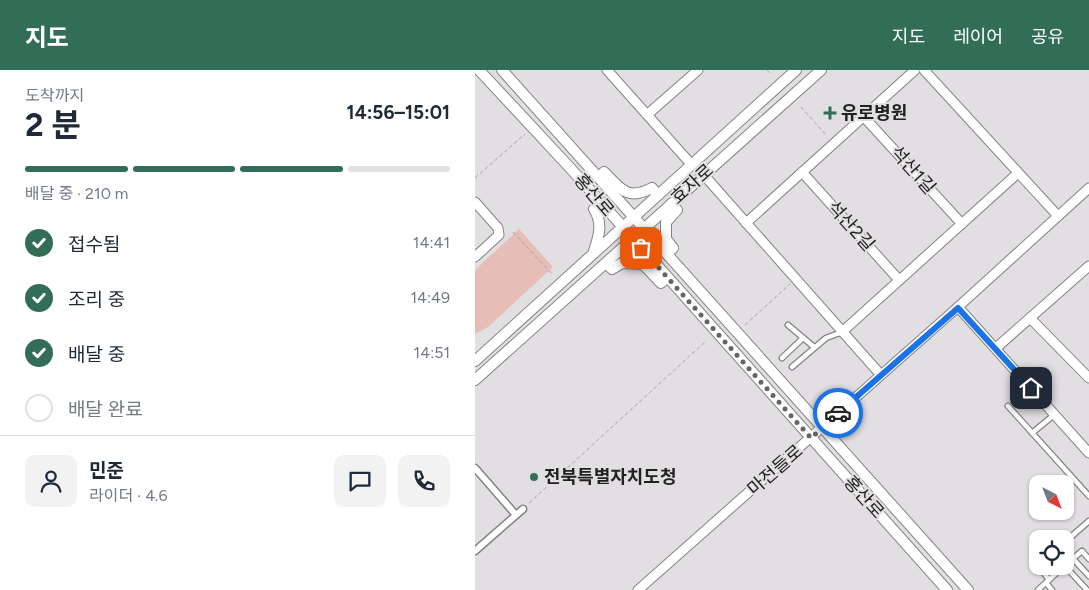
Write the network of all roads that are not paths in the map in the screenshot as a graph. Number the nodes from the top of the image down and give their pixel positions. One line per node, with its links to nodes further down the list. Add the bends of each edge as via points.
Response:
1 (502, 70): 15 (street, 홍산로)
2 (607, 70): 9 (street)
3 (698, 70): 9 (street)
4 (796, 70): 11 (street, 효자로)
5 (821, 70): 14 (street, 효자로)
6 (915, 70): 10 (street)
7 (924, 70): 13 (street)
8 (478, 73): 19 (street, 홍산로)
9 (648, 114): 11 (street)
10 (863, 116): 12 (street); 24 (street, 석산1길)
11 (691, 164): 17 (street, 효자로)
12 (802, 172): 23 (street); 34 (street, 석산2길)
13 (1018, 173): 21 (street); 24 (street)
14 (703, 174): 20 (street, 효자로); 23 (street)
15 (599, 178): 17 (street, via 604,172 629,194 640,195 652,188); 22 (street, 홍산로)
16 (1089, 188): 21 (street, 마전들로)
17 (658, 194): 22 (street, 효자로)
18 (475, 202): 30 (street, via 498,228 499,235)
19 (600, 202): 25 (street, 홍산로); 28 (street, via 594,209 600,228)
20 (671, 204): 26 (street, 효자로); 29 (street, via 677,210 667,222 667,238 673,248)
21 (1058, 216): 35 (street, 마전들로)
22 (633, 217): 25 (street, 효자로); 26 (street, 홍산로)
23 (746, 223): 38 (street)
24 (962, 224): 34 (street)
25 (622, 228): 27 (street, 홍산로); 28 (street, 효자로)
26 (643, 228): 27 (street, 효자로); 29 (street, 홍산로)
27 (632, 239): 31 (street, 효자로); 33 (street, 홍산로)
28 (593, 254): 43 (street, 효자로)
29 (667, 254): 50 (street, 홍산로)
30 (475, 257)
31 (606, 262): 33 (street, via 612,269 621,263 643,264 661,283); 47 (street, 효자로)
32 (1088, 269): 36 (street)
33 (667, 278): 52 (street, 홍산로)
34 (899, 280): 38 (street)
35 (958, 308): 41 (street); 45 (street, 마전들로)
36 (1030, 318): 41 (street); 46 (street)
37 (789, 325): 39 (lane)
38 (842, 332): 40 (lane); 45 (street)
39 (802, 339): 40 (lane); 42 (lane)
40 (814, 347): 44 (lane)
41 (996, 348): 49 (street)
42 (782, 358)
43 (475, 361)
44 (792, 367)
45 (880, 374): 50 (street, 마전들로)
46 (1089, 378)
47 (475, 380)
48 (1008, 406): 51 (lane)
49 (1054, 414): 51 (lane); 53 (street)
50 (823, 428): 52 (street, 마전들로); 72 (street, 홍산로)
51 (1032, 433): 55 (lane)
52 (811, 438): 70 (street, 마전들로); 71 (street, 홍산로)
53 (1089, 453)
54 (475, 468): 57 (street)
55 (1089, 496)
56 (523, 509): 57 (street)
57 (516, 514): 60 (street)
58 (1089, 521): 59 (lane)
59 (1074, 534)
60 (475, 551)
61 (1074, 557): 63 (lane, via 1082,550)
62 (1074, 559): 67 (lane)
63 (1089, 559)
64 (1044, 575): 68 (lane)
65 (1054, 575): 68 (lane)
66 (1073, 575): 69 (lane)
67 (1089, 576): 69 (lane)
68 (1047, 581): 73 (lane); 74 (lane)
69 (1081, 583): 75 (lane)
70 (638, 590)
71 (947, 590)
72 (969, 590)
73 (1038, 590)
74 (1052, 590)
75 (1087, 590)

